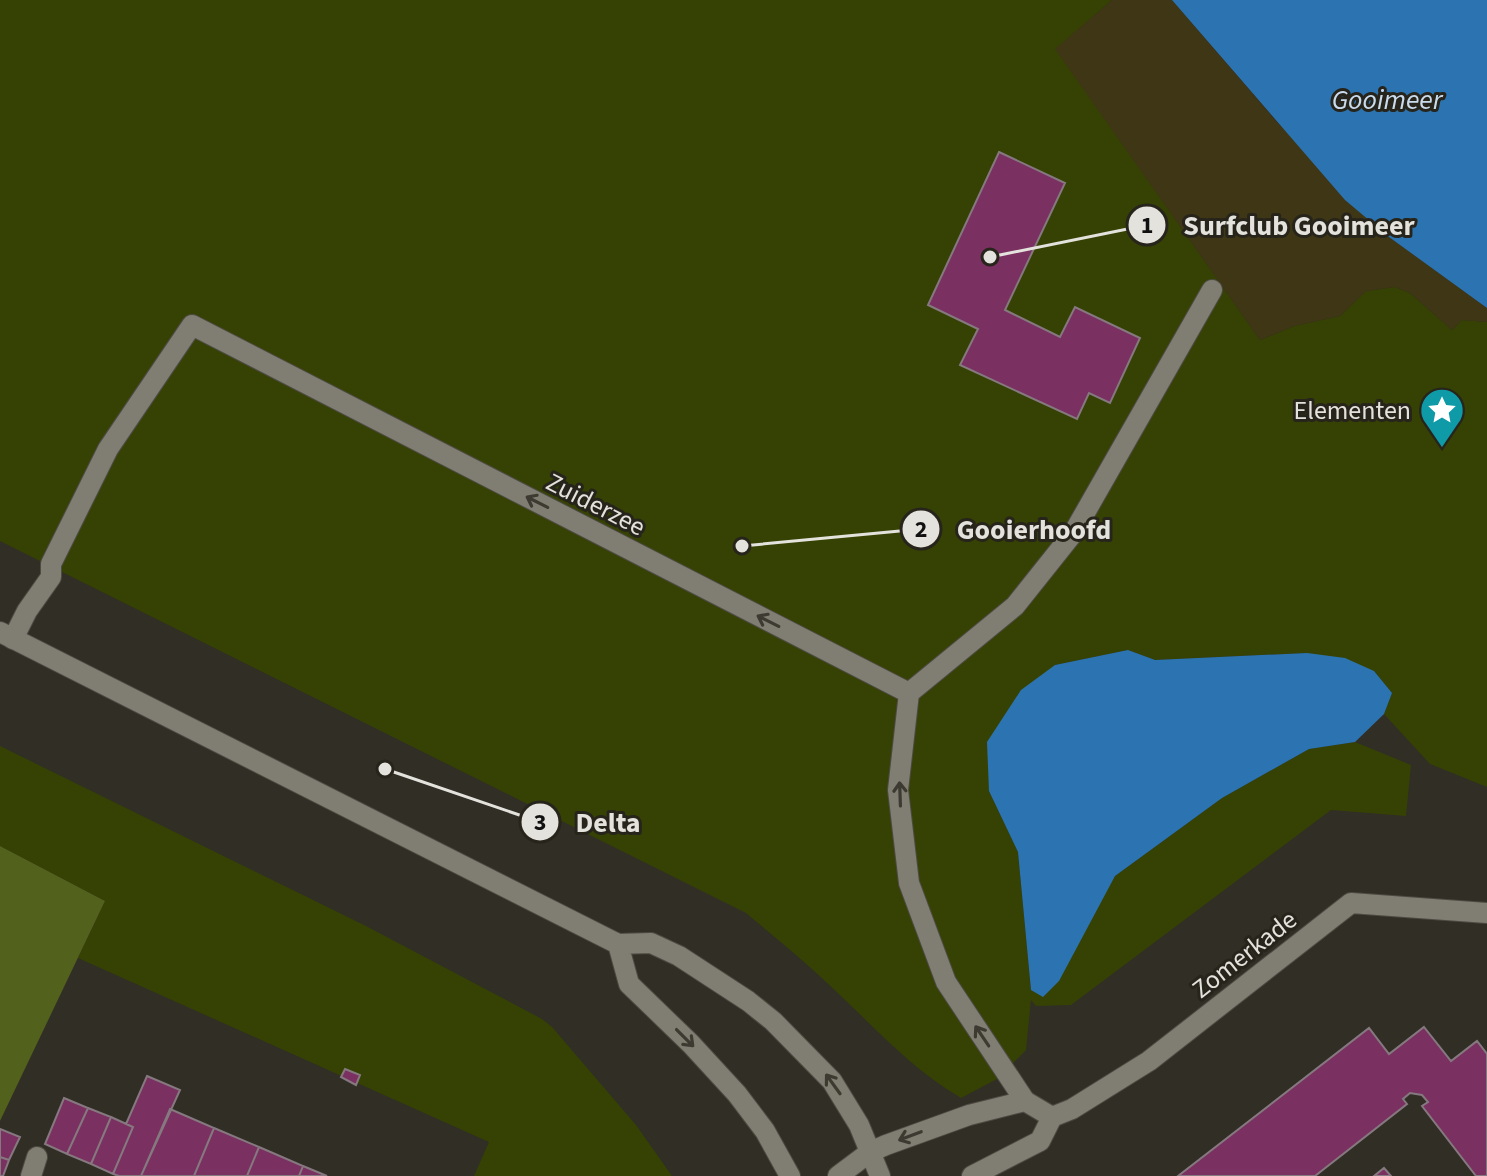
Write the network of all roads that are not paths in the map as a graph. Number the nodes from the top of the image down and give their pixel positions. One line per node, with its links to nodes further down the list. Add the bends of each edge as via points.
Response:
1 (1212, 290): 3 (street, via 1074,532 1015,606)
2 (6, 636): 3 (street, Zuiderzee, one-way to 2, via 192,325 108,449 51,564 51,577); 5 (street, Zuiderzee)
3 (909, 693): 6 (street, one-way to 3, via 946,982 909,883 898,790)
4 (1487, 913): 7 (street, Zomerkade, via 1351,903 1149,1061)
5 (618, 944): 8 (street, Zuiderzee, one-way to 5, via 832,1081 773,1021 679,956 651,943); 9 (street, one-way to 9, via 629,984 737,1094)
6 (1025, 1101): 7 (street); 8 (street, one-way to 8, via 969,1115)
7 (1052, 1117): 12 (street, Zomerkade, via 1040,1141)
8 (870, 1152): 10 (street); 11 (street, Zuiderzee)
9 (790, 1176)
10 (838, 1176)
11 (880, 1176)
12 (972, 1176)

